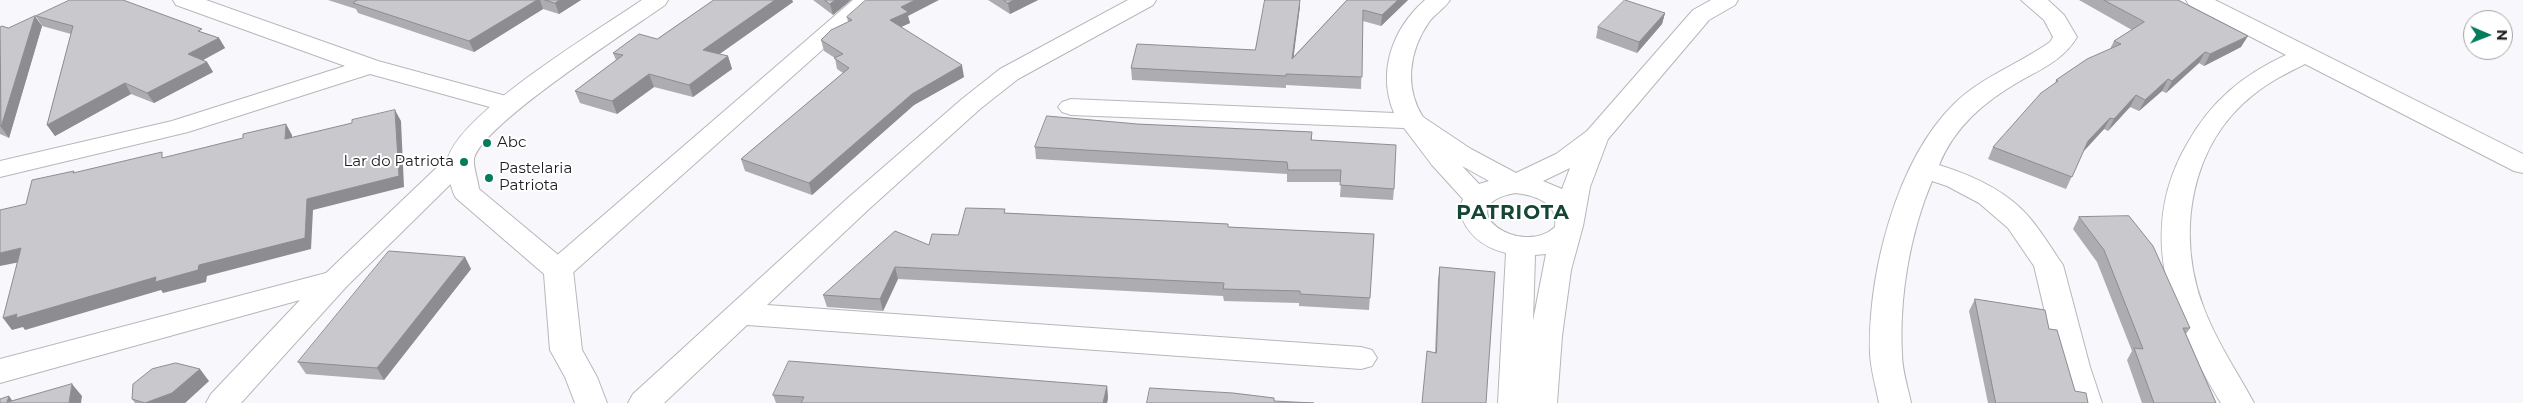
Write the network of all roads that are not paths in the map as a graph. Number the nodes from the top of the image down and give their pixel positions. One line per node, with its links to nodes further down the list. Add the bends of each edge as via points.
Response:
1 (184, 0): 10 (street)
2 (657, 0): 11 (street)
3 (868, 0): 23 (street)
4 (1145, 0): 25 (street, via 1009,74 859,202)
5 (1439, 0): 13 (street, via 1430,6 1412,31 1401,56 1398,84)
6 (1727, 0): 14 (street, via 1701,15)
7 (2032, 0): 18 (street, via 2046,8 2058,21 2065,37 2059,47 1964,108 1946,128)
8 (2197, 0): 9 (street)
9 (2305, 56): 16 (street); 35 (street, via 2251,83 2225,106 2184,171 2175,210 2175,258 2188,311 2215,369)
10 (369, 66): 11 (street); 17 (street, via 170,130)
11 (508, 104): 15 (street, via 469,142)
12 (1071, 107): 13 (street)
13 (1410, 121): 19 (street, via 1462,156); 20 (street)
14 (1596, 138): 19 (street, via 1565,160); 21 (street, via 1576,187)
15 (461, 160): 23 (street, via 466,192); 24 (street)
16 (2523, 165)
17 (0, 169)
18 (1923, 169): 33 (street, via 1900,238 1888,304 1886,355); 34 (street, via 1957,180 1989,197 2018,222 2048,265)
19 (1515, 184): 20 (street, via 1493,188); 21 (street, via 1545,191 1566,208)
20 (1477, 198): 22 (street, via 1472,208 1479,228 1504,244)
21 (1569, 223): 22 (street, via 1562,237 1551,243); 32 (street, via 1558,255 1544,354)
22 (1521, 247): 31 (street)
23 (558, 270): 29 (street, via 566,350)
24 (336, 280): 27 (street); 28 (street)
25 (739, 314): 26 (street); 30 (street)
26 (1361, 358)
27 (0, 372)
28 (222, 403)
29 (592, 403)
30 (644, 403)
31 (1514, 403)
32 (1541, 403)
33 (1895, 403)
34 (2086, 403)
35 (2238, 403)

